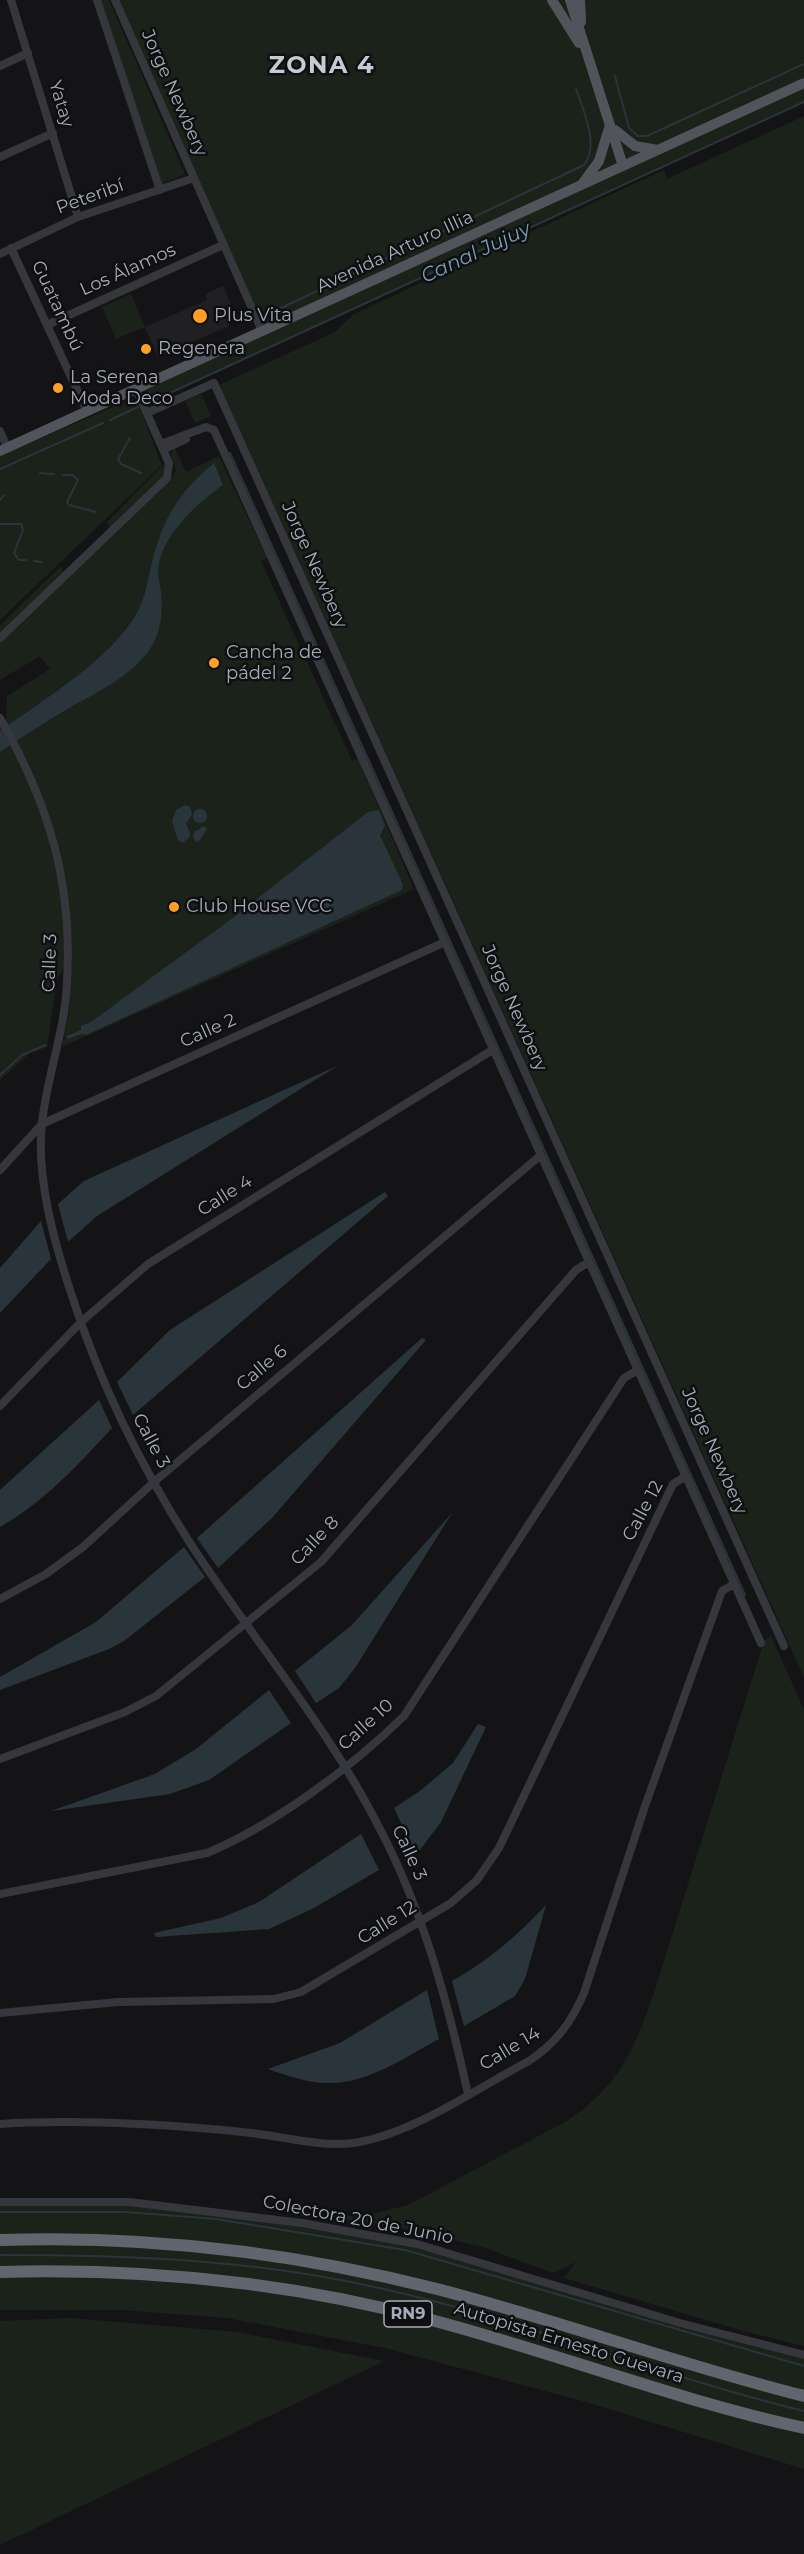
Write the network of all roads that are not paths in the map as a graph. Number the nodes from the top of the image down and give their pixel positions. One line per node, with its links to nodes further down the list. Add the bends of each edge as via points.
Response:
1 (11, 0): 7 (street, Yatay)
2 (97, 0): 18 (street)
3 (115, 0): 16 (street, Jorge Newbery)
4 (552, 0): 8 (main road)
5 (570, 0): 8 (main road)
6 (580, 0): 8 (main road)
7 (28, 53): 9 (street); 12 (street, Yatay)
8 (586, 55): 11 (main road)
9 (0, 66)
10 (804, 83): 13 (main road, Avenida Arturo Illia)
11 (610, 125): 13 (main road, via 628,143); 15 (main road); 17 (main road, via 599,161)
12 (53, 133): 14 (street); 19 (street, Yatay)
13 (659, 150): 15 (main road, Avenida Arturo Illia)
14 (0, 157)
15 (623, 166): 17 (main road, Avenida Arturo Illia)
16 (194, 178): 18 (street, Peteribí); 20 (street, Jorge Newbery)
17 (581, 186): 24 (main road, Avenida Arturo Illia)
18 (159, 190): 19 (street, Peteribí)
19 (78, 217): 21 (street, Peteribí)
20 (224, 245): 23 (street, Los Álamos); 24 (street, Jorge Newbery)
21 (12, 248): 22 (street, Peteribí); 23 (street, Guatambú)
22 (0, 254)
23 (47, 325): 26 (street, Guatambú)
24 (262, 332): 25 (main road, Avenida Arturo Illia)
25 (136, 389): 26 (main road, Avenida Arturo Illia); 27 (street)
26 (87, 411): 30 (main road, Avenida Arturo Illia)
27 (147, 413): 29 (street); 48 (street, Jorge Newbery, via 214,383)
28 (0, 431): 30 (street)
29 (162, 447): 31 (street, via 169,473); 33 (street, via 206,427 214,430)
30 (4, 449)
31 (0, 638)
32 (2, 722): 35 (street, Calle 3, via 46,814 66,903 66,996)
33 (445, 942): 34 (street); 35 (street, Calle 2)
34 (494, 1050): 36 (street); 39 (street, Calle 4, via 148,1264)
35 (42, 1124): 37 (street, Calle 2); 39 (street, Calle 3, via 42,1160 51,1217)
36 (541, 1155): 38 (street); 43 (street, Calle 6)
37 (0, 1170)
38 (589, 1262): 40 (street); 46 (street, Calle 8, via 576,1270 321,1562)
39 (81, 1322): 41 (street, Calle 4); 43 (street, Calle 3, via 115,1406)
40 (638, 1370): 42 (street); 50 (street, Calle 10, via 624,1378 404,1716)
41 (0, 1406)
42 (686, 1476): 44 (street); 52 (street, Calle 12, via 673,1484 499,1848 477,1880 451,1903)
43 (154, 1482): 45 (street, Calle 6, via 83,1547 46,1574); 46 (street, Calle 3)
44 (734, 1584): 47 (street); 54 (street, Calle 14, via 722,1591 718,1601 574,2017 547,2048)
45 (0, 1599)
46 (248, 1624): 49 (street, Calle 8, via 156,1696 126,1712); 50 (street, Calle 3)
47 (761, 1643)
48 (784, 1647)
49 (0, 1759)
50 (344, 1766): 51 (street, Calle 10, via 233,1842 207,1853); 52 (street, Calle 3, via 381,1830)
51 (0, 1894)
52 (420, 1922): 53 (street, Calle 12, via 330,1977 301,1992 274,1999 118,2002); 54 (street, Calle 3, via 444,1990)
53 (0, 2013)
54 (468, 2094): 55 (street, Calle 14, via 398,2130 339,2144 142,2124)
55 (0, 2124)
56 (0, 2202): 59 (street, Colectora 20 de Junio, via 129,2202 302,2223 417,2244 680,2323)
57 (0, 2240): 60 (highway, Autopista Ernesto Guevara / RN9, via 170,2245 376,2274)
58 (0, 2272): 61 (highway, Autopista Ernesto Guevara / RN9, via 166,2276 366,2304)
59 (804, 2355)
60 (804, 2396)
61 (804, 2428)

